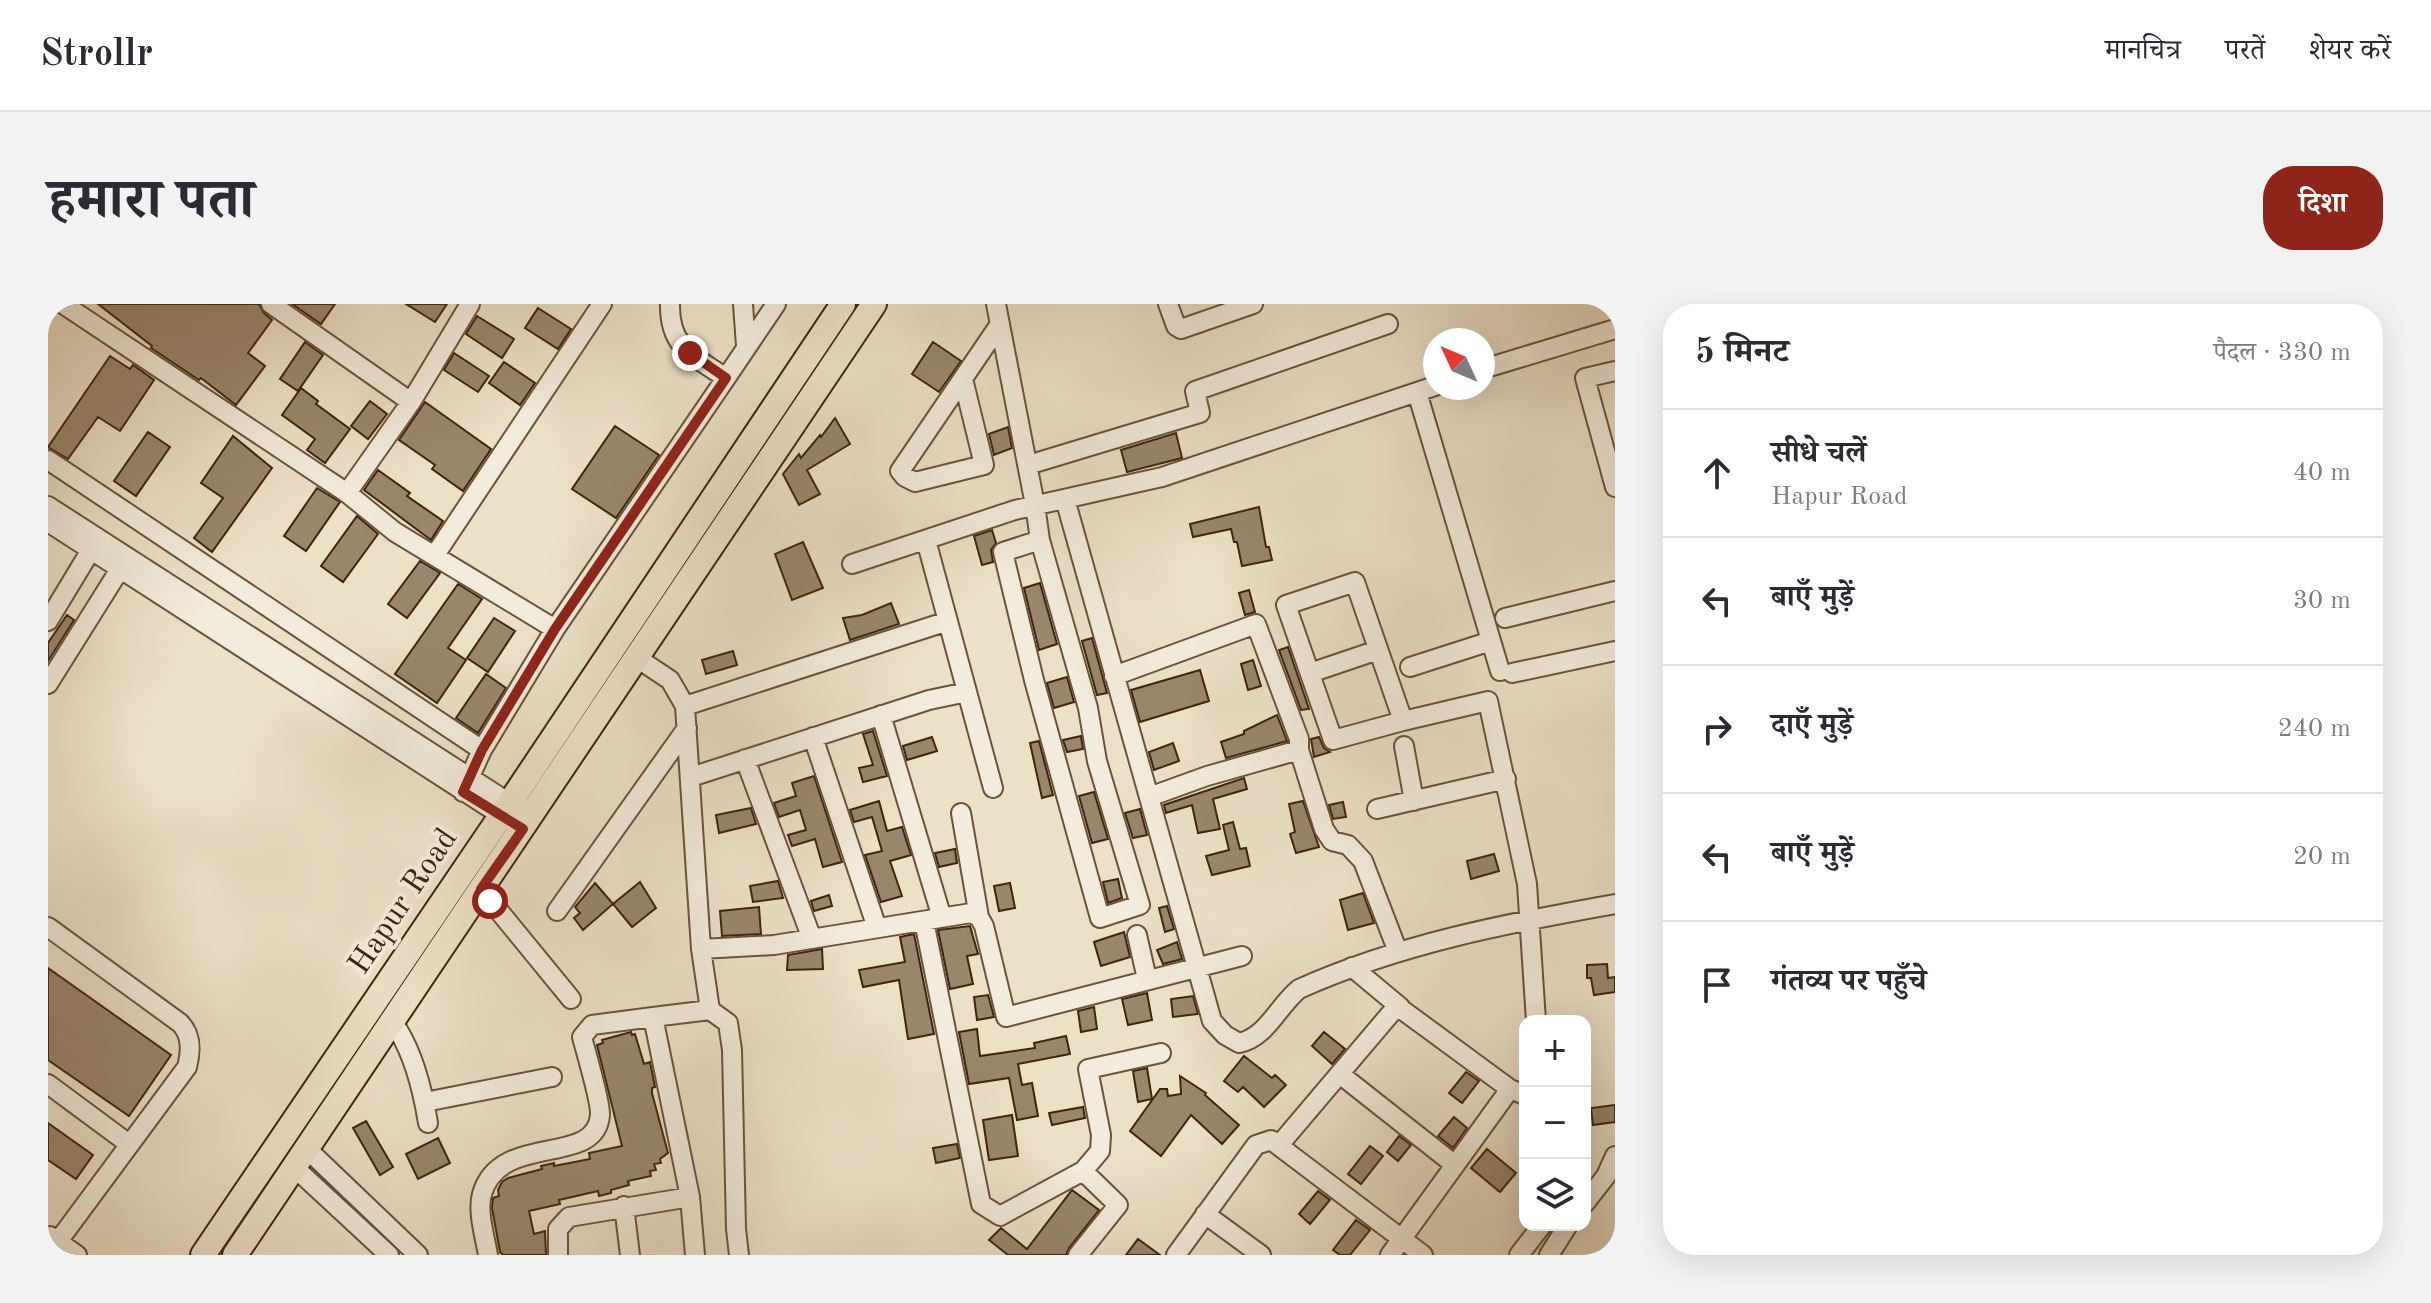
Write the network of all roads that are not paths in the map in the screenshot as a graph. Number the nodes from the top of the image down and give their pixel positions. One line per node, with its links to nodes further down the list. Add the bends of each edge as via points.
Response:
1 (63, 304): 27 (street)
2 (271, 304): 23 (street)
3 (470, 304): 23 (street)
4 (602, 304): 35 (street)
5 (670, 304): 19 (street, via 675,338)
6 (743, 304): 16 (street)
7 (776, 304): 16 (street)
8 (843, 304): 68 (main road, Hapur Road)
9 (874, 304): 46 (main road, Hapur Road)
10 (996, 304): 13 (street)
11 (1168, 304): 12 (street, via 1181,329)
12 (1253, 304)
13 (1000, 324): 20 (street); 25 (street)
14 (1388, 324): 25 (street, via 1195,391 1200,413)
15 (1615, 329): 17 (street)
16 (746, 346): 19 (street)
17 (1495, 365)
18 (1615, 371): 26 (street, via 1585,378)
19 (726, 378): 42 (street)
20 (963, 379): 20 (street, via 984,465 915,482 905,477 900,471)
21 (1423, 390): 22 (street)
22 (1417, 392): 28 (street, via 1162,477); 43 (street)
23 (411, 402): 27 (street)
24 (48, 460): 58 (street)
25 (1028, 465): 29 (street)
26 (1615, 487)
27 (347, 493): 35 (street, via 395,532)
28 (1065, 499): 29 (street); 49 (street)
29 (1035, 505): 32 (street); 33 (street)
30 (48, 506): 63 (street)
31 (48, 522): 34 (street)
32 (926, 540): 36 (street); 41 (street)
33 (1040, 540): 33 (street, via 1003,552 1100,918 1140,905)
34 (91, 550): 37 (street); 40 (street)
35 (435, 555): 42 (street)
36 (852, 564)
37 (120, 569): 50 (street); 63 (street)
38 (1615, 591): 39 (street)
39 (1505, 618)
40 (48, 621)
41 (948, 621): 51 (street); 52 (street)
42 (555, 629): 58 (street)
43 (1491, 641): 45 (street, via 1506,672); 47 (street)
44 (1378, 650): 48 (street); 48 (street, via 1355,582 1286,605); 54 (street)
45 (1615, 651)
46 (637, 658): 52 (street, via 670,680); 70 (main road, Hapur Road)
47 (1410, 667)
48 (1310, 673): 54 (street, via 1333,740)
49 (1114, 676): 59 (street, via 1256,624); 65 (street)
50 (48, 684)
51 (967, 692): 53 (street); 64 (street)
52 (685, 706): 55 (street)
53 (881, 715): 56 (street); 76 (street)
54 (1403, 721): 62 (street, via 1488,701)
55 (687, 728): 61 (street); 73 (street)
56 (813, 737): 60 (street); 78 (street)
57 (1404, 746): 66 (street)
58 (482, 750): 63 (street)
59 (1299, 750): 65 (street); 82 (street, via 1324,829 1332,841 1348,845 1363,861)
60 (745, 759): 61 (street); 80 (street)
61 (691, 777): 81 (street)
62 (1506, 779): 66 (street); 75 (street)
63 (467, 785): 68 (street)
64 (993, 788)
65 (1149, 797): 84 (street)
66 (1414, 801): 67 (street)
67 (1377, 809)
68 (506, 810): 70 (street); 117 (main road, Hapur Road)
69 (961, 813): 74 (street)
70 (527, 823): 71 (main road, Hapur Road)
71 (481, 889): 87 (street); 92 (main road, Hapur Road)
72 (1615, 904): 75 (street)
73 (557, 911)
74 (979, 917): 76 (street, via 971,913); 86 (street, via 1006,1017)
75 (1530, 919): 82 (street); 90 (street)
76 (933, 920): 78 (street); 105 (street, via 981,1204 1000,1216)
77 (48, 927): 100 (street, via 187,1030 187,1067)
78 (877, 928): 80 (street)
79 (1137, 935): 86 (street)
80 (812, 939): 81 (street)
81 (701, 949): 89 (street)
82 (1398, 952): 85 (street)
83 (1242, 956): 84 (street)
84 (1197, 966): 85 (street, via 1212,1021 1239,1043 1262,1031 1299,989); 86 (street)
85 (1352, 967): 88 (street)
86 (1147, 979)
87 (571, 999)
88 (1400, 1007): 94 (street); 97 (street)
89 (710, 1010): 91 (street); 125 (street, via 728,1023 732,1050)
90 (1536, 1015)
91 (653, 1017): 107 (street); 121 (street, via 586,1030 582,1037 600,1115 594,1131 584,1143 518,1156 493,1172 481,1196)
92 (388, 1027): 98 (street, via 404,1039); 103 (main road, Hapur Road)
93 (1161, 1053): 105 (street, via 1088,1069 1101,1135 1100,1151)
94 (1341, 1075): 101 (street); 104 (street)
95 (552, 1077): 98 (street)
96 (48, 1084): 100 (street)
97 (1518, 1092): 104 (street)
98 (425, 1102): 99 (street)
99 (428, 1123)
100 (129, 1144): 115 (street)
101 (1280, 1144): 109 (street, via 1271,1140 1256,1145); 114 (street)
102 (1615, 1156): 106 (street)
103 (300, 1158): 110 (street); 113 (street); 118 (main road, Hapur Road)
104 (1455, 1165): 114 (street)
105 (1083, 1171): 126 (street, via 1118,1205)
106 (1591, 1195)
107 (690, 1197): 108 (street); 124 (street)
108 (624, 1206): 122 (street, via 569,1217 558,1229); 123 (street)
109 (1205, 1214): 127 (street); 128 (street)
110 (380, 1219): 113 (street); 120 (street)
111 (1537, 1231): 131 (street)
112 (1563, 1231): 132 (street)
113 (366, 1234): 119 (street)
114 (1402, 1240): 129 (street); 130 (street)
115 (51, 1244): 116 (street)
116 (77, 1255)
117 (203, 1255)
118 (235, 1255)
119 (389, 1255)
120 (418, 1255)
121 (488, 1255)
122 (558, 1255)
123 (630, 1255)
124 (695, 1255)
125 (739, 1255)
126 (1078, 1255)
127 (1176, 1255)
128 (1261, 1255)
129 (1390, 1255)
130 (1423, 1255)
131 (1519, 1255)
132 (1549, 1255)

